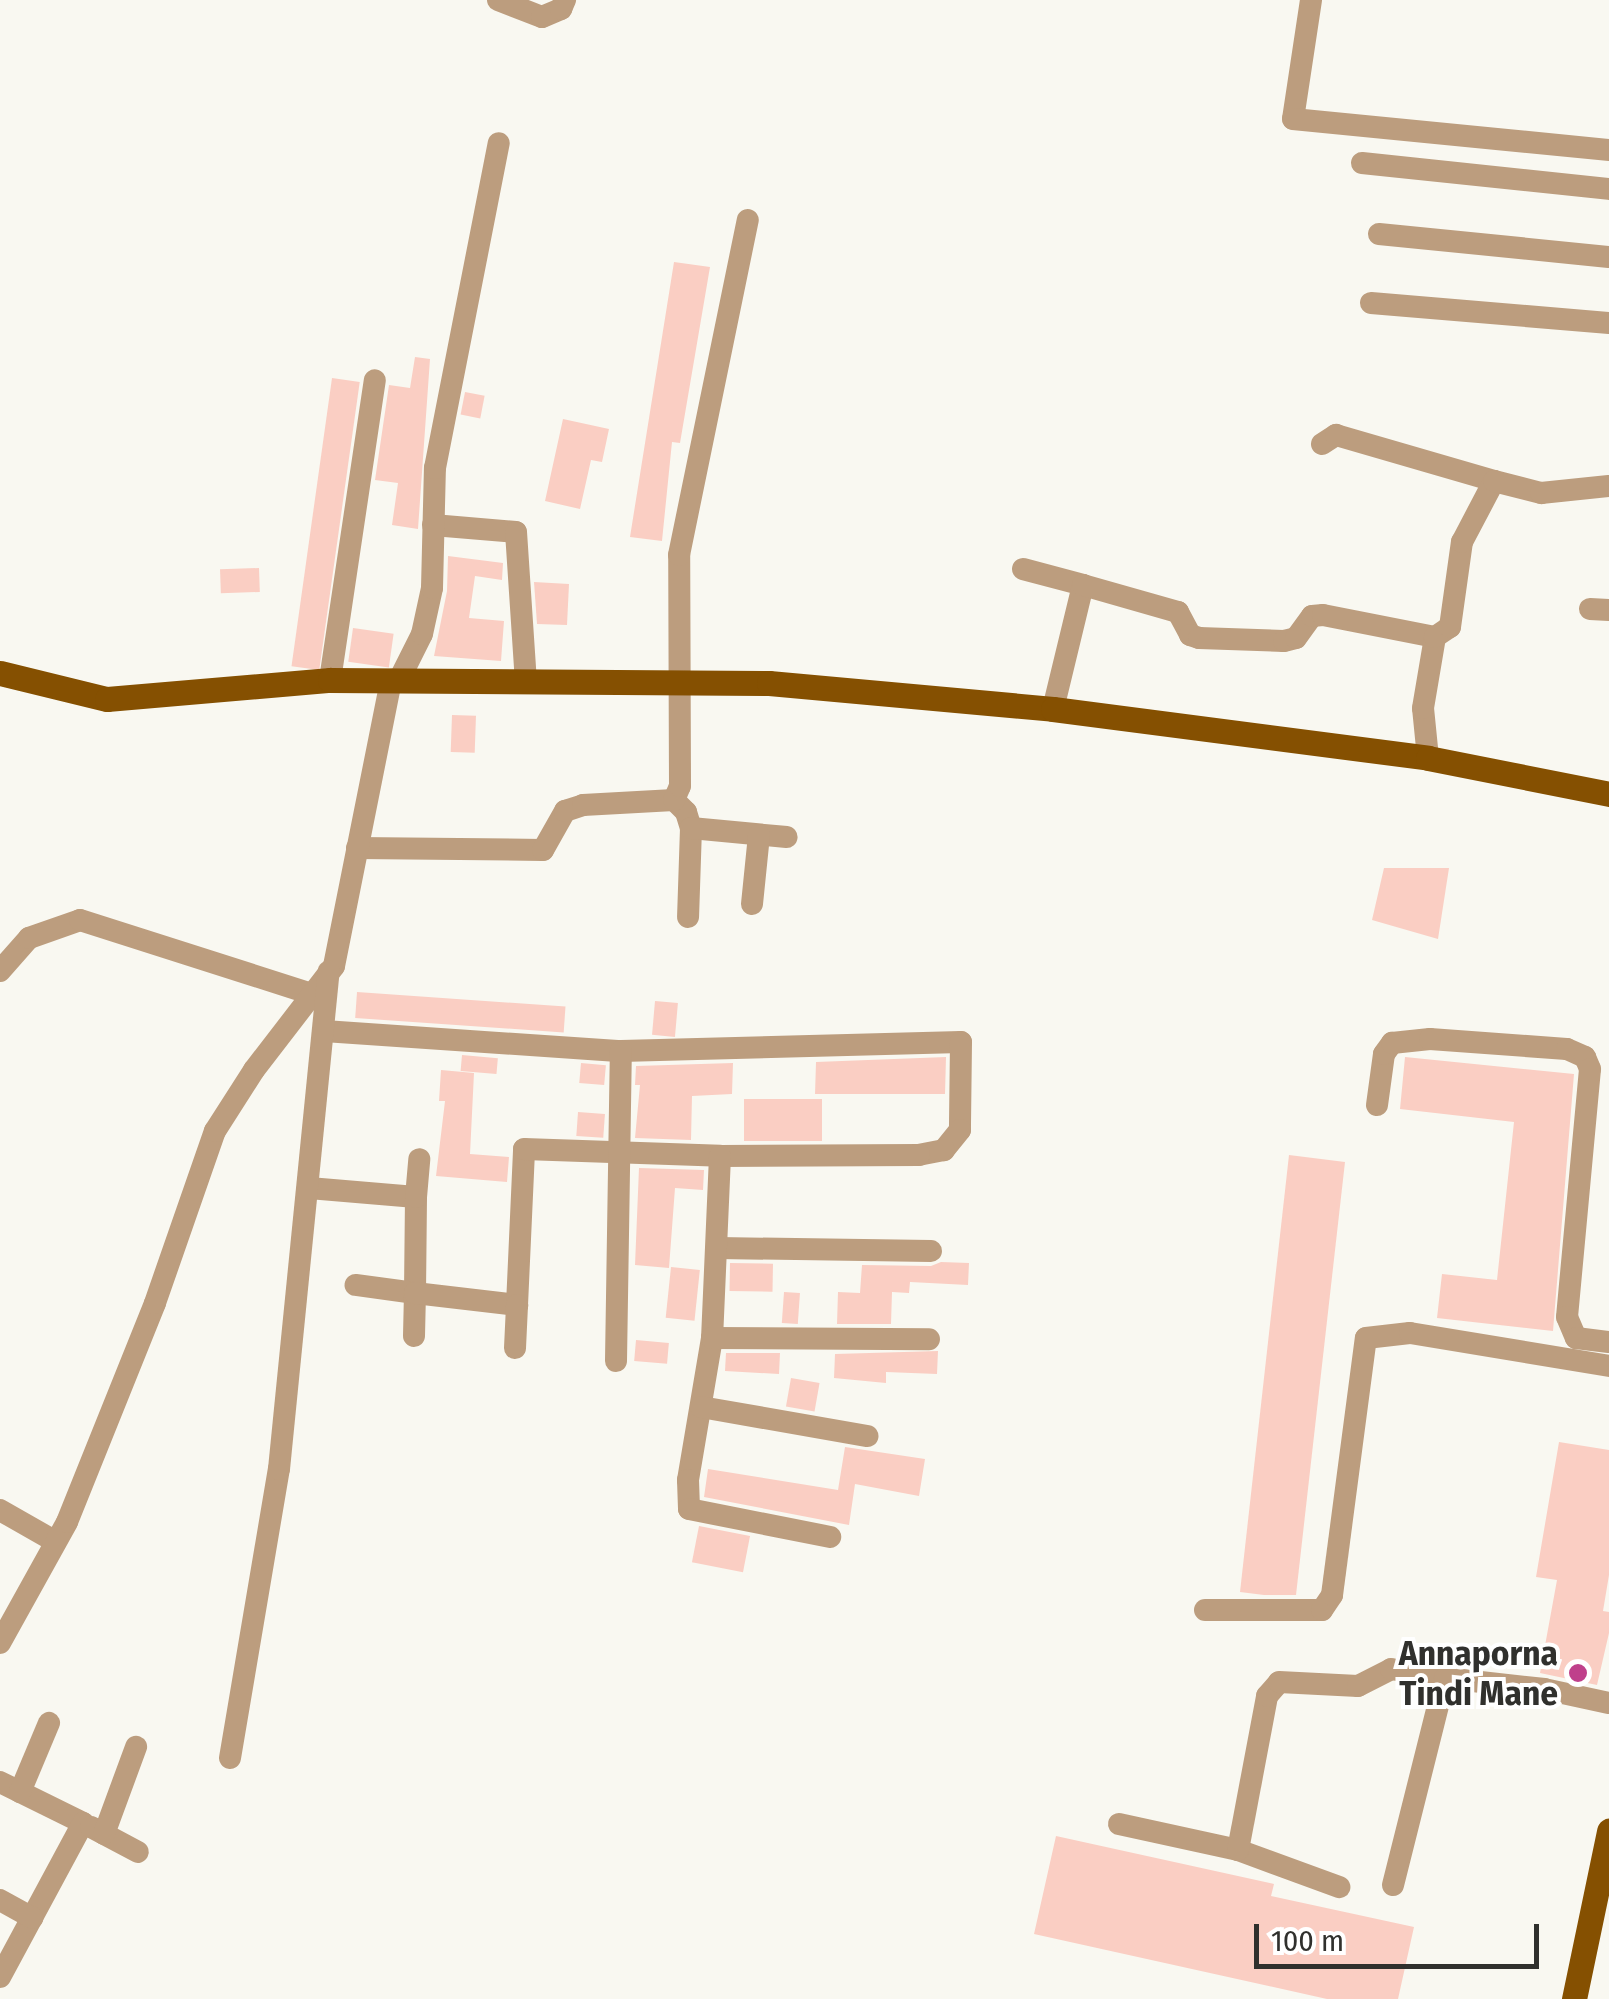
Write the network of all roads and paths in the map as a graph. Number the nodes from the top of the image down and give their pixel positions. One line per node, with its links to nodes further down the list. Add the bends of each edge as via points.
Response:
1 (498, 0): 2 (street, via 542,17)
2 (565, 0)
3 (1310, 0): 5 (street, via 1293,118)
4 (499, 143): 17 (street, via 435,468)
5 (1609, 150)
6 (1362, 163): 7 (street)
7 (1609, 189)
8 (748, 220): 25 (street, via 679,555)
9 (1378, 234): 10 (street)
10 (1609, 257)
11 (1371, 302): 12 (street)
12 (1609, 323)
13 (375, 380): 22 (street)
14 (1322, 444): 15 (street, via 1336,435)
15 (1494, 481): 16 (street, via 1542,493); 20 (street, via 1462,542 1450,626)
16 (1609, 486)
17 (434, 525): 23 (street, via 422,634); 24 (street, via 516,532)
18 (1023, 569): 19 (street)
19 (1082, 585): 20 (street, via 1178,612 1190,636 1199,638 1284,641 1296,638 1312,616 1323,615); 26 (street)
20 (1435, 637): 27 (street, via 1423,708)
21 (0, 673): 22 (main road, via 107,699)
22 (330, 680): 23 (main road)
23 (395, 680): 24 (main road); 33 (street)
24 (526, 681): 25 (main road)
25 (678, 682): 26 (main road, via 769,683); 29 (street, via 680,786)
26 (1053, 710): 27 (main road)
27 (1428, 758): 28 (main road)
28 (1609, 794)
29 (674, 800): 30 (street); 33 (street, via 565,812 543,850)
30 (691, 828): 31 (street); 35 (street)
31 (760, 835): 32 (street); 34 (street)
32 (787, 837)
33 (357, 848): 37 (street)
34 (752, 904)
35 (688, 917)
36 (0, 971): 38 (street, via 29,938 80,920)
37 (330, 972): 38 (street); 39 (street)
38 (312, 994): 63 (street, via 216,1131 155,1303)
39 (324, 1031): 40 (street); 45 (street)
40 (621, 1050): 42 (street); 43 (street, via 961,1042 960,1130 944,1150)
41 (1376, 1105): 55 (street, via 1384,1054 1405,1040 1566,1049 1585,1057 1590,1068 1568,1317 1576,1338)
42 (619, 1154): 43 (street); 51 (street, via 524,1149); 57 (street)
43 (720, 1156): 47 (street)
44 (419, 1159): 46 (street)
45 (310, 1188): 46 (street); 70 (street, via 279,1469)
46 (416, 1197): 50 (street)
47 (718, 1248): 48 (street); 53 (street)
48 (931, 1251)
49 (356, 1285): 50 (street)
50 (414, 1293): 51 (street); 52 (street)
51 (516, 1305): 56 (street)
52 (414, 1336)
53 (712, 1338): 54 (street); 59 (street)
54 (930, 1339)
55 (1609, 1342)
56 (516, 1348)
57 (616, 1361)
58 (1609, 1366): 64 (street, via 1410,1332 1366,1338 1332,1595 1322,1610)
59 (701, 1407): 60 (street); 62 (street, via 689,1509)
60 (867, 1436)
61 (0, 1510): 63 (street)
62 (830, 1537)
63 (56, 1542): 65 (street)
64 (1205, 1610)
65 (0, 1643)
66 (1445, 1678): 67 (street); 75 (street, via 1391,1669 1358,1686 1279,1682 1268,1696); 78 (street)
67 (1609, 1703)
68 (48, 1723): 71 (street)
69 (136, 1747): 73 (street)
70 (230, 1758)
71 (10, 1787): 73 (street)
72 (1119, 1824): 75 (street)
73 (94, 1828): 76 (street); 81 (street)
74 (1609, 1831): 77 (main road)
75 (1238, 1850): 79 (street)
76 (138, 1852)
77 (1606, 1860): 83 (main road)
78 (1393, 1885)
79 (1339, 1887)
80 (0, 1900): 81 (street)
81 (32, 1918): 82 (street)
82 (0, 1976)
83 (1574, 1999)

